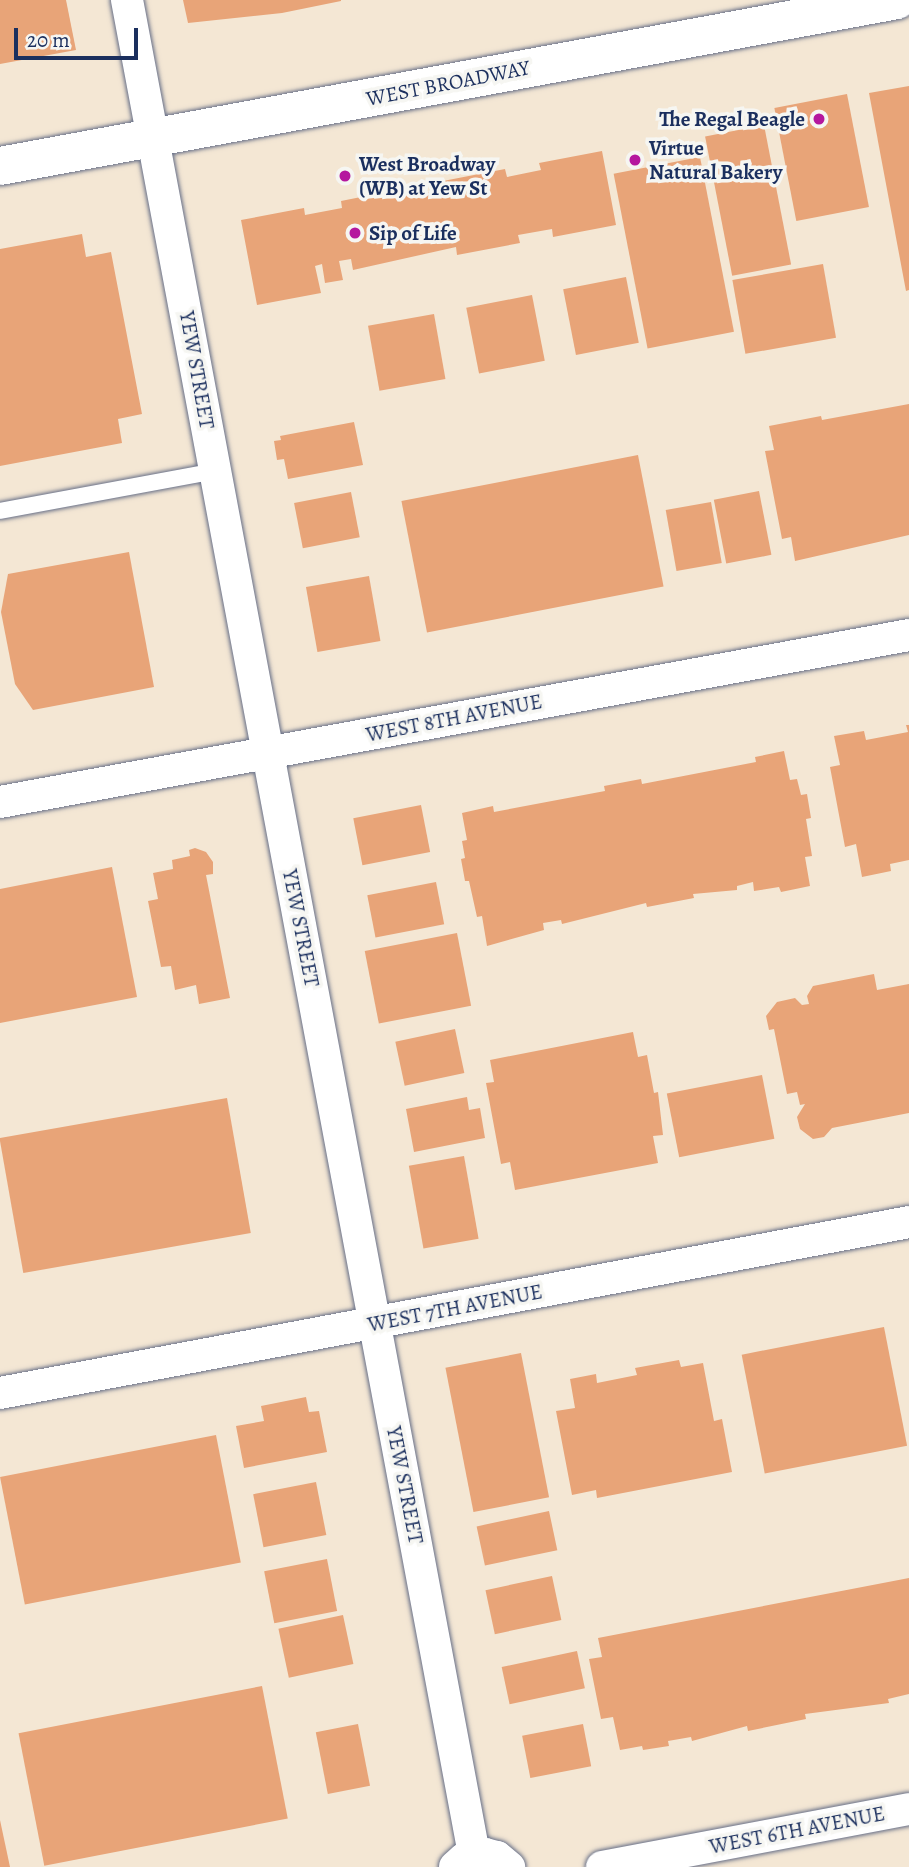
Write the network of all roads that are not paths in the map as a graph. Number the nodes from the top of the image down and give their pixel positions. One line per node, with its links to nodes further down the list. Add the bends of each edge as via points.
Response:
1 (127, 0): 3 (street, YEW STREET)
2 (897, 0): 3 (main road, WEST BROADWAY)
3 (154, 138): 4 (main road, WEST BROADWAY); 5 (street, YEW STREET)
4 (0, 166)
5 (215, 471): 6 (lane); 8 (street, YEW STREET)
6 (0, 511)
7 (909, 635): 8 (street, WEST 8TH AVENUE)
8 (269, 752): 9 (street, WEST 8TH AVENUE); 11 (street, YEW STREET)
9 (0, 803)
10 (909, 1222): 11 (street, WEST 7TH AVENUE)
11 (375, 1324): 12 (street, WEST 7TH AVENUE); 14 (street, YEW STREET)
12 (0, 1393)
13 (909, 1809): 16 (street, WEST 6TH AVENUE)
14 (465, 1861): 15 (street, via 497,1857)
15 (509, 1867)
16 (602, 1867)

